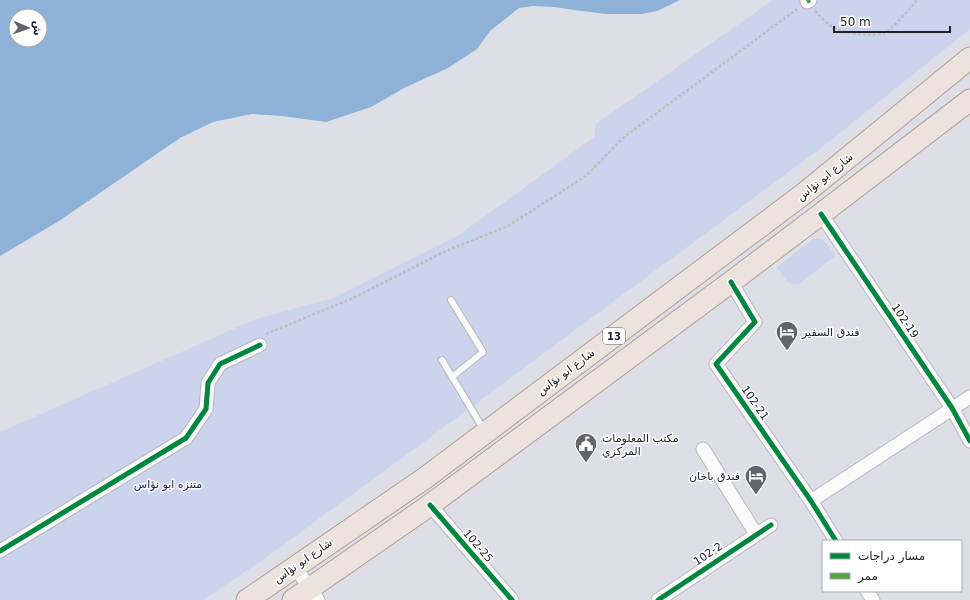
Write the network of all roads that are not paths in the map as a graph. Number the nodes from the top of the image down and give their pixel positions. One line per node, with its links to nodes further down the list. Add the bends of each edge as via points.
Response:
1 (970, 58): 11 (main road, شارع ابو نؤاس / 13, via 806,192)
2 (970, 100): 3 (main road, 13)
3 (821, 214): 4 (main road, 13); 10 (street, 102-19)
4 (731, 282): 14 (street, 102-21, via 755,322 716,364); 15 (main road, 13)
5 (451, 300): 8 (lane, via 483,352)
6 (260, 345): 19 (street, via 220,364 208,383 206,409 186,438)
7 (442, 360): 8 (lane)
8 (452, 377): 11 (lane)
9 (970, 397): 10 (street)
10 (952, 408): 12 (street, 102-19); 14 (street)
11 (486, 433): 20 (main road, شارع ابو نؤاس / 13)
12 (970, 441)
13 (703, 448): 17 (street)
14 (811, 501): 18 (street, 102-21)
15 (430, 505): 21 (main road, 13); 24 (street, 102-25)
16 (770, 525): 17 (street, 102-2)
17 (756, 534): 25 (street, 102-2)
18 (835, 540)
19 (0, 551)
20 (295, 567): 21 (street); 22 (main road, شارع ابو نؤاس / 13)
21 (314, 594): 23 (main road, 13)
22 (247, 600)
23 (293, 600)
24 (512, 600)
25 (658, 600)

